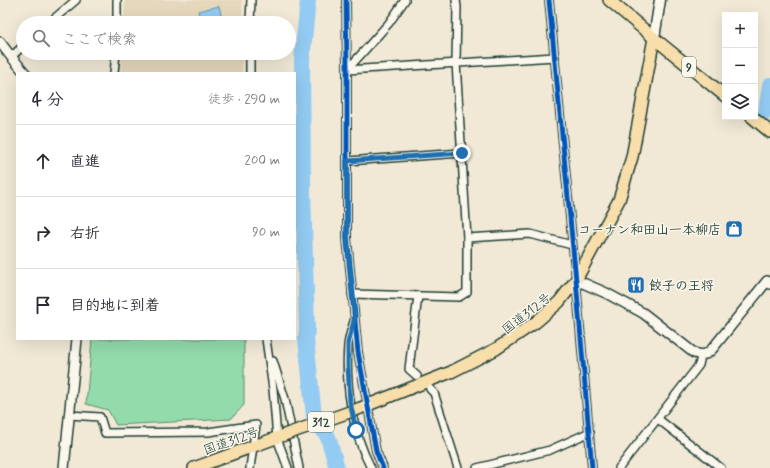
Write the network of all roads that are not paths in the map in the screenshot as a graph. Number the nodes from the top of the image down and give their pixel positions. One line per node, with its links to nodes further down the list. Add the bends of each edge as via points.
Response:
1 (76, 0): 10 (street)
2 (117, 0): 11 (street)
3 (251, 0): 12 (street)
4 (346, 0): 21 (street)
5 (405, 0): 21 (street, via 389,23)
6 (456, 0): 20 (street)
7 (549, 0): 17 (street)
8 (609, 0): 13 (highway, 9)
9 (660, 0): 13 (main road)
10 (57, 16)
11 (116, 16)
12 (250, 16)
13 (654, 38): 25 (highway, 9); 32 (highway, 国道312号 / 312, via 632,157 620,200)
14 (0, 42): 16 (street)
15 (16, 51): 16 (street)
16 (10, 56): 22 (street)
17 (555, 57): 20 (street); 31 (street)
18 (115, 60): 23 (street)
19 (250, 60): 24 (street)
20 (456, 63): 21 (street); 28 (street)
21 (347, 70): 29 (street)
22 (24, 72)
23 (114, 72)
24 (250, 72)
25 (722, 94)
26 (756, 120): 27 (highway)
27 (770, 131)
28 (462, 153): 29 (street); 30 (street)
29 (347, 161): 34 (street, via 347,238)
30 (467, 238): 31 (street, via 530,234); 35 (street, via 467,292 459,297)
31 (572, 245): 32 (street)
32 (576, 280): 39 (street, via 643,313); 42 (highway, 国道312号 / 312, via 559,302 536,322 496,349 451,372); 45 (street)
33 (769, 281): 39 (street, via 708,354)
34 (352, 294): 35 (street); 36 (street)
35 (418, 296): 40 (street, via 409,368)
36 (355, 317): 42 (street, via 358,352); 54 (street, via 348,343 350,402 356,430)
37 (77, 340): 43 (street)
38 (267, 342): 46 (street); 53 (street, via 285,399)
39 (701, 356): 44 (street, via 699,365)
40 (417, 376)
41 (430, 389): 56 (street, via 434,393)
42 (368, 405): 46 (highway, 国道312号 / 312, bridge); 55 (street, via 376,451)
43 (69, 415): 47 (street, via 100,416 105,433 208,432 256,425); 49 (street)
44 (658, 419): 59 (street); 60 (street)
45 (590, 432): 48 (street, via 550,450); 58 (street)
46 (280, 436): 47 (highway, 国道312号 / 312); 52 (street)
47 (253, 447): 50 (highway, 国道312号 / 312); 51 (street)
48 (502, 465): 57 (street)
49 (64, 468)
50 (194, 468)
51 (250, 468)
52 (288, 468)
53 (299, 468)
54 (370, 468)
55 (383, 468)
56 (458, 468)
57 (477, 468)
58 (592, 468)
59 (619, 468)
60 (720, 468)

